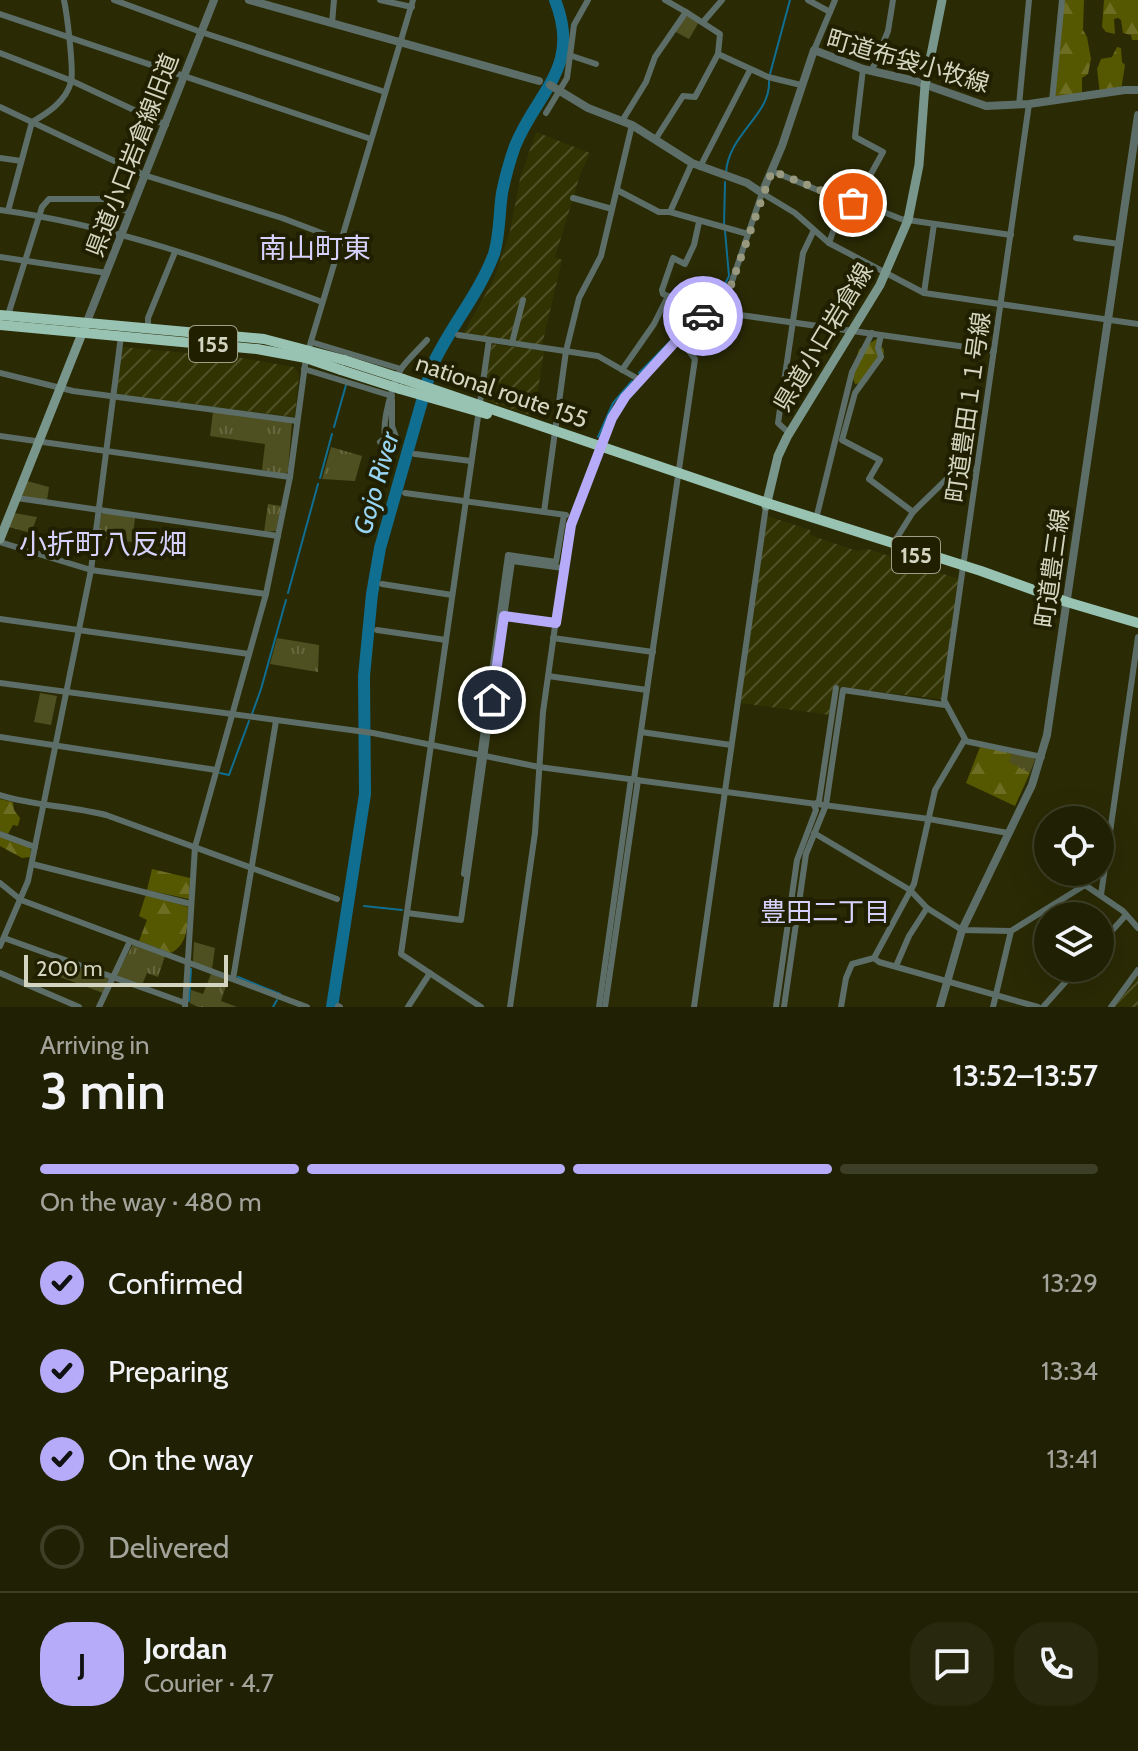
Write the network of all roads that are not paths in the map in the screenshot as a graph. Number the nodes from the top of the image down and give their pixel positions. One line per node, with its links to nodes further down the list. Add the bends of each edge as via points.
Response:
1 (64, 0): 24 (street)
2 (114, 0): 23 (street)
3 (214, 0): 23 (street, 県道小口岩倉線旧道)
4 (249, 0): 22 (street)
5 (334, 0): 22 (street)
6 (380, 0): 17 (street)
7 (588, 0): 29 (street, via 574,25)
8 (665, 0): 18 (street)
9 (722, 0): 21 (street)
10 (808, 0): 19 (street)
11 (835, 0): 19 (street)
12 (881, 0): 16 (street)
13 (942, 0): 37 (main road, 県道小口岩倉線)
14 (1029, 0): 43 (street)
15 (1062, 0): 41 (street)
16 (892, 2): 31 (street, via 888,31)
17 (412, 3): 25 (street)
18 (686, 12): 21 (street); 48 (street, via 655,57)
19 (830, 12): 26 (street)
20 (0, 14): 24 (street)
21 (703, 22): 28 (street, via 722,38)
22 (332, 23): 25 (street)
23 (201, 32): 33 (street, 県道小口岩倉線旧道); 40 (street)
24 (69, 35): 33 (street); 34 (street)
25 (400, 42): 35 (street); 40 (street)
26 (814, 50): 31 (street, 町道布袋小牧線); 36 (street, 町道布袋小牧線)
27 (0, 53): 34 (street)
28 (718, 54): 32 (street); 51 (street, via 695,97 683,96)
29 (572, 56): 30 (street); 38 (street)
30 (596, 64)
31 (868, 69): 37 (street, 町道布袋小牧線); 61 (street, via 855,137 883,152)
32 (750, 70): 36 (street); 54 (street)
33 (183, 78): 49 (street, 県道小口岩倉線旧道); 50 (street)
34 (72, 81): 47 (street, via 50,112); 49 (street)
35 (539, 81): 38 (street)
36 (801, 85): 55 (street, 町道布袋小牧線)
37 (925, 85): 43 (street, 町道布袋小牧線, via 986,106); 67 (main road, 県道小口岩倉線, via 919,165)
38 (557, 88): 45 (street); 48 (street, via 588,108)
39 (1138, 90): 41 (street, 町道布袋小牧線)
40 (385, 92): 50 (street)
41 (1052, 101): 42 (street, 町道布袋小牧線)
42 (1029, 104): 43 (street, 町道布袋小牧線); 73 (street, 町道豊田１１号線)
43 (1019, 105)
44 (0, 107): 47 (street)
45 (546, 113)
46 (1138, 115): 77 (street, 町道豊三線)
47 (32, 122): 53 (street); 56 (street)
48 (627, 123): 51 (street); 57 (street)
49 (166, 125): 56 (street, 県道小口岩倉線旧道)
50 (371, 139): 75 (street)
51 (655, 140): 54 (street)
52 (0, 158): 53 (street)
53 (21, 161): 63 (street)
54 (696, 165): 58 (street); 65 (street)
55 (772, 171): 58 (street, 町道布袋小牧線); 60 (street)
56 (144, 175): 64 (street, 県道小口岩倉線旧道); 75 (street)
57 (617, 190): 62 (street); 65 (street, via 659,212)
58 (762, 193): 70 (street); 71 (street)
59 (573, 198): 62 (street)
60 (844, 201): 61 (street); 76 (street)
61 (856, 201): 67 (street)
62 (612, 209): 106 (street)
63 (4, 210): 66 (street)
64 (129, 212): 66 (street, via 104,199 49,199); 72 (street, 県道小口岩倉線旧道)
65 (670, 212): 68 (street)
66 (39, 217): 72 (street); 80 (street)
67 (908, 220): 69 (street); 82 (main road, 県道小口岩倉線)
68 (699, 222): 71 (street); 84 (street, via 685,264 673,258 662,290)
69 (934, 224): 73 (street); 83 (street)
70 (814, 230): 76 (street); 92 (street, via 803,253)
71 (748, 234): 88 (street, via 730,288)
72 (120, 235): 78 (street); 81 (street, 県道小口岩倉線旧道)
73 (1011, 235): 87 (street, 町道豊田１１号線)
74 (1076, 238): 77 (street)
75 (340, 240): 86 (street)
76 (829, 243): 82 (street)
77 (1119, 244): 91 (street, 町道豊三線)
78 (175, 252): 86 (street); 95 (street)
79 (0, 257): 80 (street)
80 (25, 261): 81 (street); 89 (street)
81 (107, 273): 96 (street, 県道小口岩倉線旧道)
82 (886, 274): 83 (street); 97 (main road, 県道小口岩倉線)
83 (924, 293): 87 (street)
84 (668, 296): 90 (street, via 693,307); 109 (street)
85 (523, 300): 105 (street)
86 (322, 302): 108 (street)
87 (1001, 304): 91 (street); 107 (street, 町道豊田１１号線)
88 (714, 308): 90 (street); 92 (street)
89 (4, 315): 96 (highway, national route 155 / 155)
90 (701, 317): 102 (street)
91 (1108, 320): 93 (street); 150 (street, 町道豊三線)
92 (792, 322): 97 (street); 117 (street, via 778,423)
93 (1138, 324)
94 (0, 325): 96 (highway, national route 155 / 155)
95 (148, 327): 96 (highway, national route 155 / 155); 108 (highway, national route 155 / 155, via 264,339)
96 (84, 329): 101 (highway, national route 155 / 155); 113 (main road)
97 (853, 331): 98 (street); 117 (main road, 県道小口岩倉線)
98 (872, 333): 100 (street); 120 (street, via 852,372)
99 (458, 335): 104 (street)
100 (881, 335): 107 (street); 120 (street, via 881,357 855,393)
101 (121, 336): 108 (highway, national route 155 / 155); 114 (street)
102 (679, 338): 111 (street); 129 (street, via 695,359)
103 (427, 340): 112 (street)
104 (489, 340): 105 (street); 115 (street)
105 (512, 343): 106 (street)
106 (566, 351): 109 (street, via 598,356); 118 (street)
107 (994, 351): 128 (street, 町道豊田１１号線)
108 (307, 354): 112 (street); 112 (street); 112 (highway, national route 155 / 155, bridge); 116 (street)
109 (622, 370): 111 (street)
110 (0, 373): 113 (street)
111 (640, 380): 124 (street, via 617,408)
112 (402, 384): 115 (highway, national route 155 / 155); 121 (street, via 392,426); 123 (street)
113 (60, 388): 114 (street); 122 (main road)
114 (113, 396): 116 (street); 125 (street)
115 (479, 408): 118 (highway, national route 155 / 155); 127 (street)
116 (297, 421): 130 (street)
117 (789, 433): 134 (main road, 県道小口岩倉線)
118 (555, 434): 124 (highway, national route 155 / 155); 136 (street)
119 (0, 436): 122 (street)
120 (839, 439): 137 (street, via 880,460 869,479); 140 (street)
121 (397, 440)
122 (40, 441): 125 (street); 132 (main road)
123 (380, 442)
124 (600, 448): 129 (highway, national route 155 / 155); 139 (street)
125 (106, 451): 130 (street); 135 (street)
126 (415, 454): 127 (street)
127 (471, 461): 133 (street)
128 (977, 469): 137 (street, via 959,467); 145 (street, 町道豊田１１号線)
129 (679, 474): 134 (highway, national route 155 / 155); 160 (street)
130 (290, 477): 141 (street)
131 (405, 493): 133 (street)
132 (17, 498): 135 (street); 142 (main road)
133 (466, 501): 136 (street); 149 (street)
134 (766, 504): 140 (highway, national route 155 / 155); 145 (highway, national route 155 / 155); 173 (street)
135 (99, 510): 141 (street); 146 (street)
136 (544, 512): 138 (street)
137 (913, 512): 143 (street)
138 (564, 515): 139 (street); 176 (street, via 556,562 508,555)
139 (573, 517): 144 (street)
140 (816, 519): 143 (highway, national route 155 / 155)
141 (278, 536): 148 (street)
142 (0, 540): 146 (street)
143 (893, 544): 145 (highway, national route 155 / 155)
144 (563, 568): 151 (street, via 512,561); 153 (street)
145 (963, 568): 150 (highway, national route 155 / 155); 167 (street, 町道豊田１１号線)
146 (91, 570): 148 (street); 155 (street)
147 (382, 584): 149 (street)
148 (266, 594): 161 (street)
149 (452, 595): 159 (street)
150 (1067, 602): 154 (highway, national route 155 / 155); 177 (street, 町道豊三線)
151 (504, 616): 153 (street); 176 (street)
152 (0, 619): 155 (street)
153 (556, 623): 158 (street)
154 (1138, 623)
155 (78, 630): 161 (street); 166 (street)
156 (377, 630): 159 (street)
157 (1138, 637): 196 (street)
158 (553, 638): 160 (street); 162 (street)
159 (446, 640): 174 (street)
160 (653, 652): 165 (street)
161 (249, 654): 168 (street)
162 (548, 676): 165 (street); 178 (street)
163 (0, 683): 166 (street)
164 (839, 689): 167 (street); 183 (street); 184 (street)
165 (647, 690): 170 (street)
166 (66, 692): 168 (street); 175 (street)
167 (945, 705): 172 (street)
168 (231, 715): 169 (street); 179 (street)
169 (276, 721): 174 (street); 193 (street)
170 (641, 732): 173 (street); 180 (street)
171 (0, 737): 175 (street)
172 (965, 741): 177 (street); 186 (street, via 935,790)
173 (731, 745): 181 (street)
174 (430, 746): 176 (street); 201 (street)
175 (54, 747): 179 (street); 185 (street)
176 (482, 756): 178 (street); 201 (street, via 461,920); 202 (street)
177 (1042, 757): 188 (street, 町道豊三線)
178 (539, 767): 180 (street); 228 (street)
179 (216, 770): 191 (street)
180 (634, 779): 181 (street); 229 (street)
181 (725, 791): 183 (street); 230 (street)
182 (0, 795): 185 (street)
183 (816, 803): 184 (street); 231 (street, via 797,860)
184 (826, 805): 186 (street); 187 (street)
185 (42, 806): 190 (street); 191 (street, via 106,815)
186 (929, 819): 188 (street); 195 (street)
187 (814, 833): 195 (street); 232 (street, via 806,854)
188 (1008, 833): 206 (street, 町道豊三線)
189 (0, 834): 190 (street)
190 (35, 847): 192 (street)
191 (195, 847): 193 (street); 199 (street)
192 (32, 864): 198 (street); 199 (street)
193 (251, 868): 197 (street); 218 (street)
194 (0, 883): 198 (street)
195 (910, 890): 200 (street); 211 (street)
196 (1101, 895): 203 (street); 207 (street, via 1085,885)
197 (337, 899)
198 (21, 900): 208 (street); 209 (street)
199 (191, 904): 212 (street)
200 (927, 908): 206 (street); 213 (street)
201 (407, 913): 216 (street, via 401,952)
202 (458, 914)
203 (1126, 915): 204 (street); 205 (street)
204 (1114, 928)
205 (1138, 928)
206 (962, 930): 207 (street); 219 (street, 町道豊三線)
207 (1011, 931): 221 (street)
208 (4, 938): 210 (street); 217 (street)
209 (130, 941): 212 (street); 217 (street)
210 (0, 946)
211 (874, 958): 213 (street); 233 (street, via 852,964)
212 (188, 963): 218 (street); 222 (street)
213 (896, 966): 219 (street)
214 (1138, 970): 237 (street)
215 (0, 973): 223 (street)
216 (430, 973): 226 (street); 227 (street)
217 (113, 977): 222 (street); 224 (street)
218 (233, 979): 225 (street)
219 (946, 979): 221 (street); 234 (street, 町道豊三線)
220 (1064, 982): 236 (street)
221 (996, 994): 235 (street); 236 (street)
222 (185, 1005)
223 (79, 1007)
224 (99, 1007)
225 (307, 1007)
226 (408, 1007)
227 (479, 1007)
228 (510, 1007)
229 (602, 1007)
230 (694, 1007)
231 (776, 1007)
232 (784, 1007)
233 (841, 1007)
234 (940, 1007)
235 (993, 1007)
236 (1040, 1007)
237 (1111, 1007)

